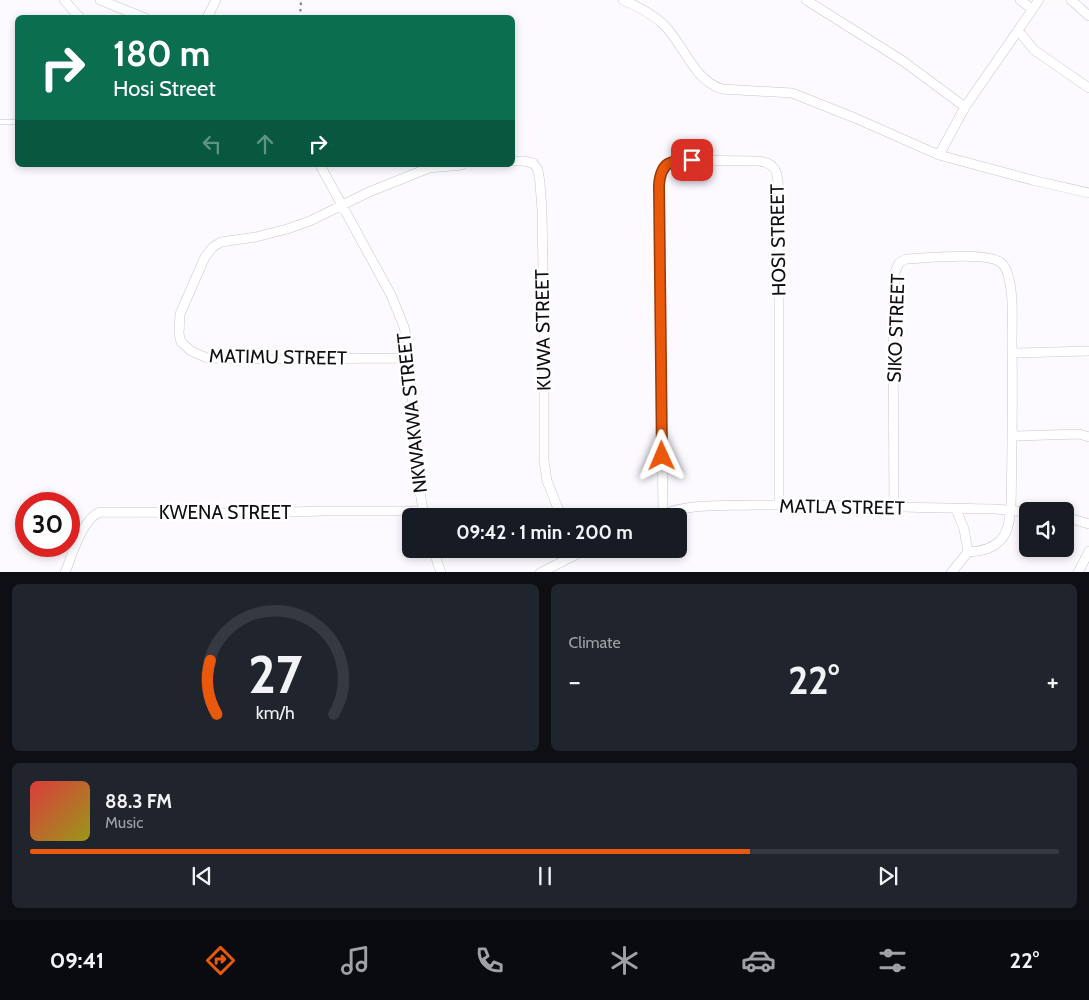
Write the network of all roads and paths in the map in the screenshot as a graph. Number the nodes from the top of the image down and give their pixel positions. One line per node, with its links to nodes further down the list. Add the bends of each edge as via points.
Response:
1 (64, 0): 11 (street)
2 (216, 0): 13 (street)
3 (301, 0): 14 (path)
4 (623, 0): 21 (street, via 664,25 698,72 715,87 722,90 792,92)
5 (806, 0): 18 (street, via 903,61)
6 (1020, 0): 10 (street)
7 (1039, 0): 10 (street)
8 (1071, 0): 15 (street)
9 (103, 2): 12 (street)
10 (1032, 8): 16 (street)
11 (77, 15)
12 (137, 15)
13 (208, 15)
14 (300, 15)
15 (1089, 16)
16 (1018, 30): 17 (street, via 1034,50); 18 (street)
17 (1089, 88)
18 (965, 107): 21 (street)
19 (0, 122): 20 (lane)
20 (15, 122)
21 (939, 155): 25 (street)
22 (515, 161): 34 (street, KUWA STREET, via 533,163 540,183 544,461 547,482)
23 (321, 167): 26 (street, NKWAKWA STREET)
24 (440, 167): 26 (street, via 429,168)
25 (1089, 193)
26 (343, 205): 29 (street, NKWAKWA STREET, via 398,310); 29 (street, MATIMU STREET, via 287,229 221,242 213,247 180,314 181,342 207,358)
27 (1089, 351): 28 (street)
28 (1012, 353): 30 (street, SIKO STREET); 37 (street, SIKO STREET, via 1009,276 1001,263 987,257 969,257 906,258 899,263 894,286)
29 (410, 358): 33 (street, NKWAKWA STREET)
30 (1012, 436): 31 (street, via 1078,434); 39 (street, SIKO STREET)
31 (1089, 437)
32 (779, 505): 35 (street, HOSI STREET, via 777,174 768,163 759,161 679,160 667,163 663,168 659,185); 36 (street, MATLA STREET); 37 (street, MATLA STREET)
33 (422, 508)
34 (558, 508)
35 (660, 508)
36 (687, 508)
37 (894, 508): 38 (street, MATLA STREET)
38 (956, 509): 39 (street, MATLA STREET); 45 (street)
39 (1010, 510): 40 (street, MATLA STREET); 45 (street, SIKO STREET, via 1007,529 999,542 982,551)
40 (1019, 511)
41 (402, 513): 48 (street, KWENA STREET, via 100,512 87,523)
42 (1074, 520): 43 (street)
43 (1089, 524)
44 (1089, 551): 52 (street)
45 (968, 552): 51 (street)
46 (436, 558): 49 (street)
47 (565, 558): 50 (street)
48 (64, 572)
49 (441, 572)
50 (540, 572)
51 (951, 572)
52 (1078, 572)

